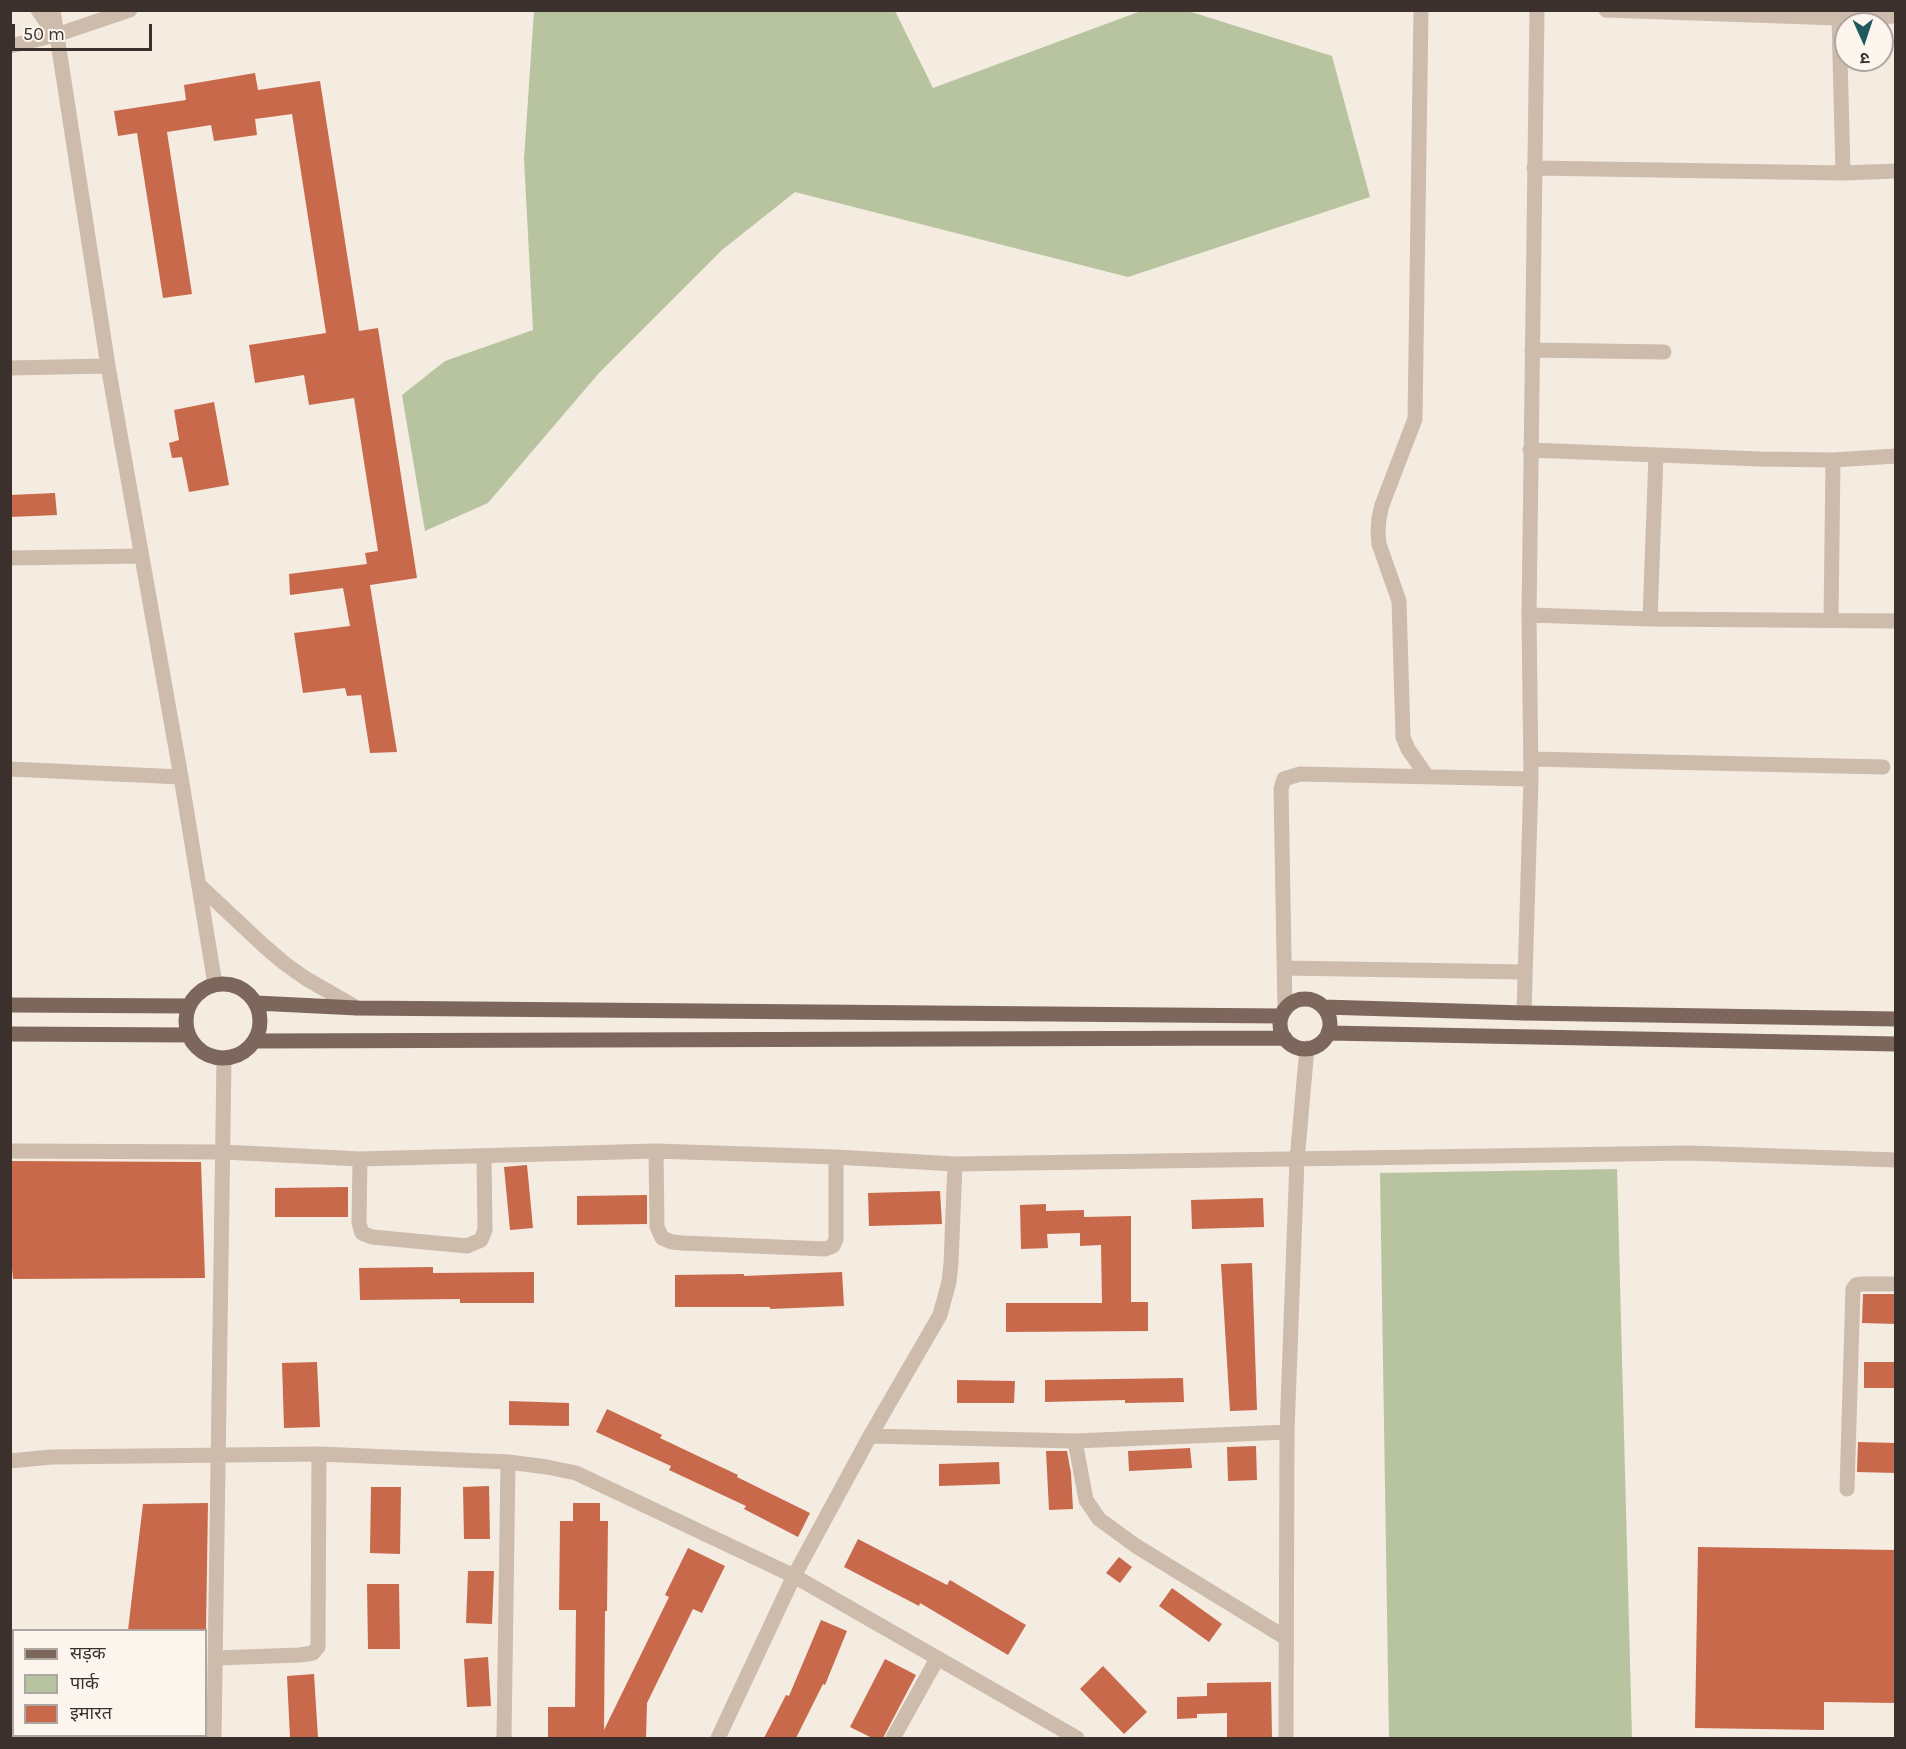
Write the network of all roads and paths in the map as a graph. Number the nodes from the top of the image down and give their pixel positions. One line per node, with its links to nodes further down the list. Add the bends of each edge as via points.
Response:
1 (38, 10): 8 (street)
2 (53, 10): 8 (street)
3 (130, 10): 8 (street)
4 (1421, 10): 31 (street, via 1414,419 1382,505 1378,532 1399,601 1403,737)
5 (1536, 10): 11 (street)
6 (1606, 10): 7 (street)
7 (1834, 18)
8 (56, 35): 9 (street); 16 (street)
9 (10, 46)
10 (1840, 72): 13 (street)
11 (1534, 168): 13 (street); 14 (street)
12 (1896, 171): 13 (street)
13 (1843, 173)
14 (1532, 350): 15 (street); 18 (street)
15 (1664, 351)
16 (108, 366): 17 (street); 22 (street)
17 (10, 368)
18 (1530, 450): 19 (street); 24 (street)
19 (1656, 455): 21 (street); 25 (street)
20 (1896, 456): 21 (street)
21 (1833, 460): 26 (street)
22 (141, 556): 23 (street); 32 (street)
23 (10, 558)
24 (1528, 615): 25 (street); 28 (street)
25 (1650, 618): 26 (street)
26 (1831, 621): 27 (street)
27 (1896, 621)
28 (1531, 759): 29 (street); 33 (street)
29 (1883, 767)
30 (10, 770): 32 (street)
31 (1426, 775): 33 (street); 35 (street, via 1300,774 1284,779)
32 (181, 777): 34 (street)
33 (1531, 778): 36 (street)
34 (199, 885): 37 (street); 42 (street, via 284,963)
35 (1284, 968): 36 (street); 43 (street)
36 (1525, 972): 44 (street)
37 (215, 984): 38 (main road, via 239,987); 40 (main road, via 195,996)
38 (256, 1003): 42 (main road); 50 (main road, via 261,1022)
39 (10, 1005): 40 (main road)
40 (189, 1006): 48 (main road)
41 (1323, 1006): 43 (main road, via 1296,1000); 44 (main road); 46 (main road, via 1330,1019)
42 (357, 1008): 43 (main road)
43 (1283, 1013): 49 (main road, via 1280,1024)
44 (1524, 1013): 45 (main road)
45 (1896, 1019)
46 (1328, 1033): 51 (main road); 52 (main road, via 1320,1044)
47 (10, 1034): 48 (main road)
48 (189, 1035): 53 (main road, via 202,1052)
49 (1285, 1038): 50 (main road); 52 (main road)
50 (255, 1041): 53 (main road, via 247,1050)
51 (1896, 1044)
52 (1307, 1048): 60 (street)
53 (224, 1059): 56 (street)
54 (10, 1151): 56 (street)
55 (656, 1151): 57 (street); 58 (street); 58 (street, via 657,1227 662,1238 683,1243 825,1249 833,1246 836,1239)
56 (224, 1152): 59 (street); 68 (street)
57 (484, 1157): 59 (street); 59 (street, via 485,1230 480,1240 467,1246 362,1233)
58 (836, 1157): 62 (street)
59 (360, 1159)
60 (1297, 1160): 61 (street, via 1689,1153); 62 (street); 64 (street)
61 (1896, 1160)
62 (955, 1164): 65 (street, via 951,1263 945,1300)
63 (1896, 1284): 71 (street, via 1862,1284 1853,1289)
64 (1287, 1432): 66 (street); 73 (street)
65 (870, 1436): 66 (street); 72 (street)
66 (1075, 1441): 73 (street, via 1086,1500 1099,1519)
67 (319, 1454): 68 (street); 70 (street); 74 (street, via 318,1647 312,1653 300,1655)
68 (218, 1455): 69 (street); 74 (street)
69 (10, 1461)
70 (508, 1462): 72 (street, via 576,1473); 77 (street)
71 (1848, 1489)
72 (794, 1576): 75 (street); 78 (street)
73 (1286, 1638): 81 (street)
74 (215, 1658): 76 (street)
75 (937, 1659): 79 (street); 80 (street)
76 (214, 1738)
77 (504, 1738)
78 (718, 1738)
79 (893, 1738)
80 (1077, 1738)
81 (1286, 1738)

